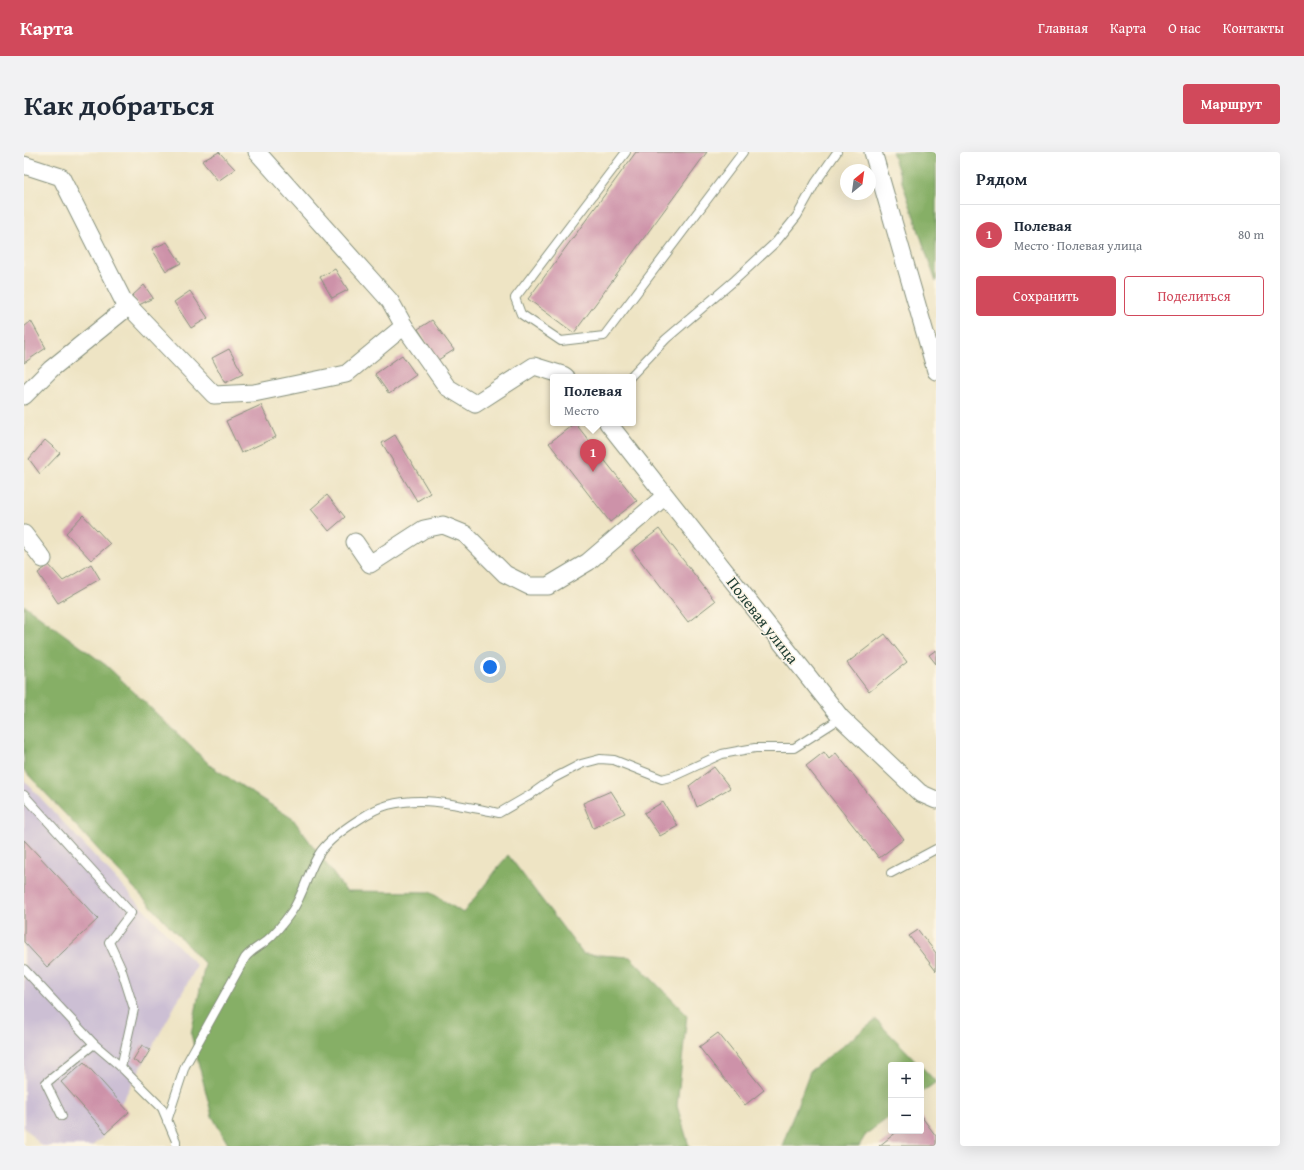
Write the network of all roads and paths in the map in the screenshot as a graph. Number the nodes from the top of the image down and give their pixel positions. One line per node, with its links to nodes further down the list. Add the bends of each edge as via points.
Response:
1 (257, 152): 8 (street, via 390,300)
2 (626, 152): 3 (lane, via 515,298 521,314 561,342 604,336)
3 (743, 152)
4 (837, 152): 11 (lane, via 797,216 776,242 666,339)
5 (873, 152): 9 (street)
6 (24, 165): 7 (street, via 61,177 123,300)
7 (129, 306): 8 (street, via 214,395 254,393 346,374); 12 (street, via 51,369)
8 (404, 326): 10 (street, via 447,387 475,404 534,366)
9 (936, 371)
10 (558, 374)
11 (633, 374)
12 (24, 396)
13 (610, 426): 14 (street, Полевая улица)
14 (665, 496): 16 (street, via 588,562 548,586 529,586 505,574 465,534 443,525 424,529 370,564); 18 (street, Полевая улица)
15 (24, 534): 17 (street)
16 (355, 542)
17 (43, 559)
18 (841, 718): 20 (street, Полевая улица, via 920,792); 27 (lane, via 794,748 755,748 722,754 662,779 614,760 600,759 581,764 499,813 424,800 387,805 363,817 330,840 314,863 291,912 267,941 245,958 185,1066)
19 (24, 795): 25 (lane, via 131,913 109,942 121,968 134,1009)
20 (936, 800)
21 (936, 849): 22 (lane)
22 (891, 873)
23 (24, 969): 24 (lane)
24 (94, 1044): 25 (lane); 26 (lane, via 46,1083)
25 (121, 1067): 27 (lane, via 162,1108)
26 (62, 1116)
27 (167, 1121): 28 (lane)
28 (176, 1146)

